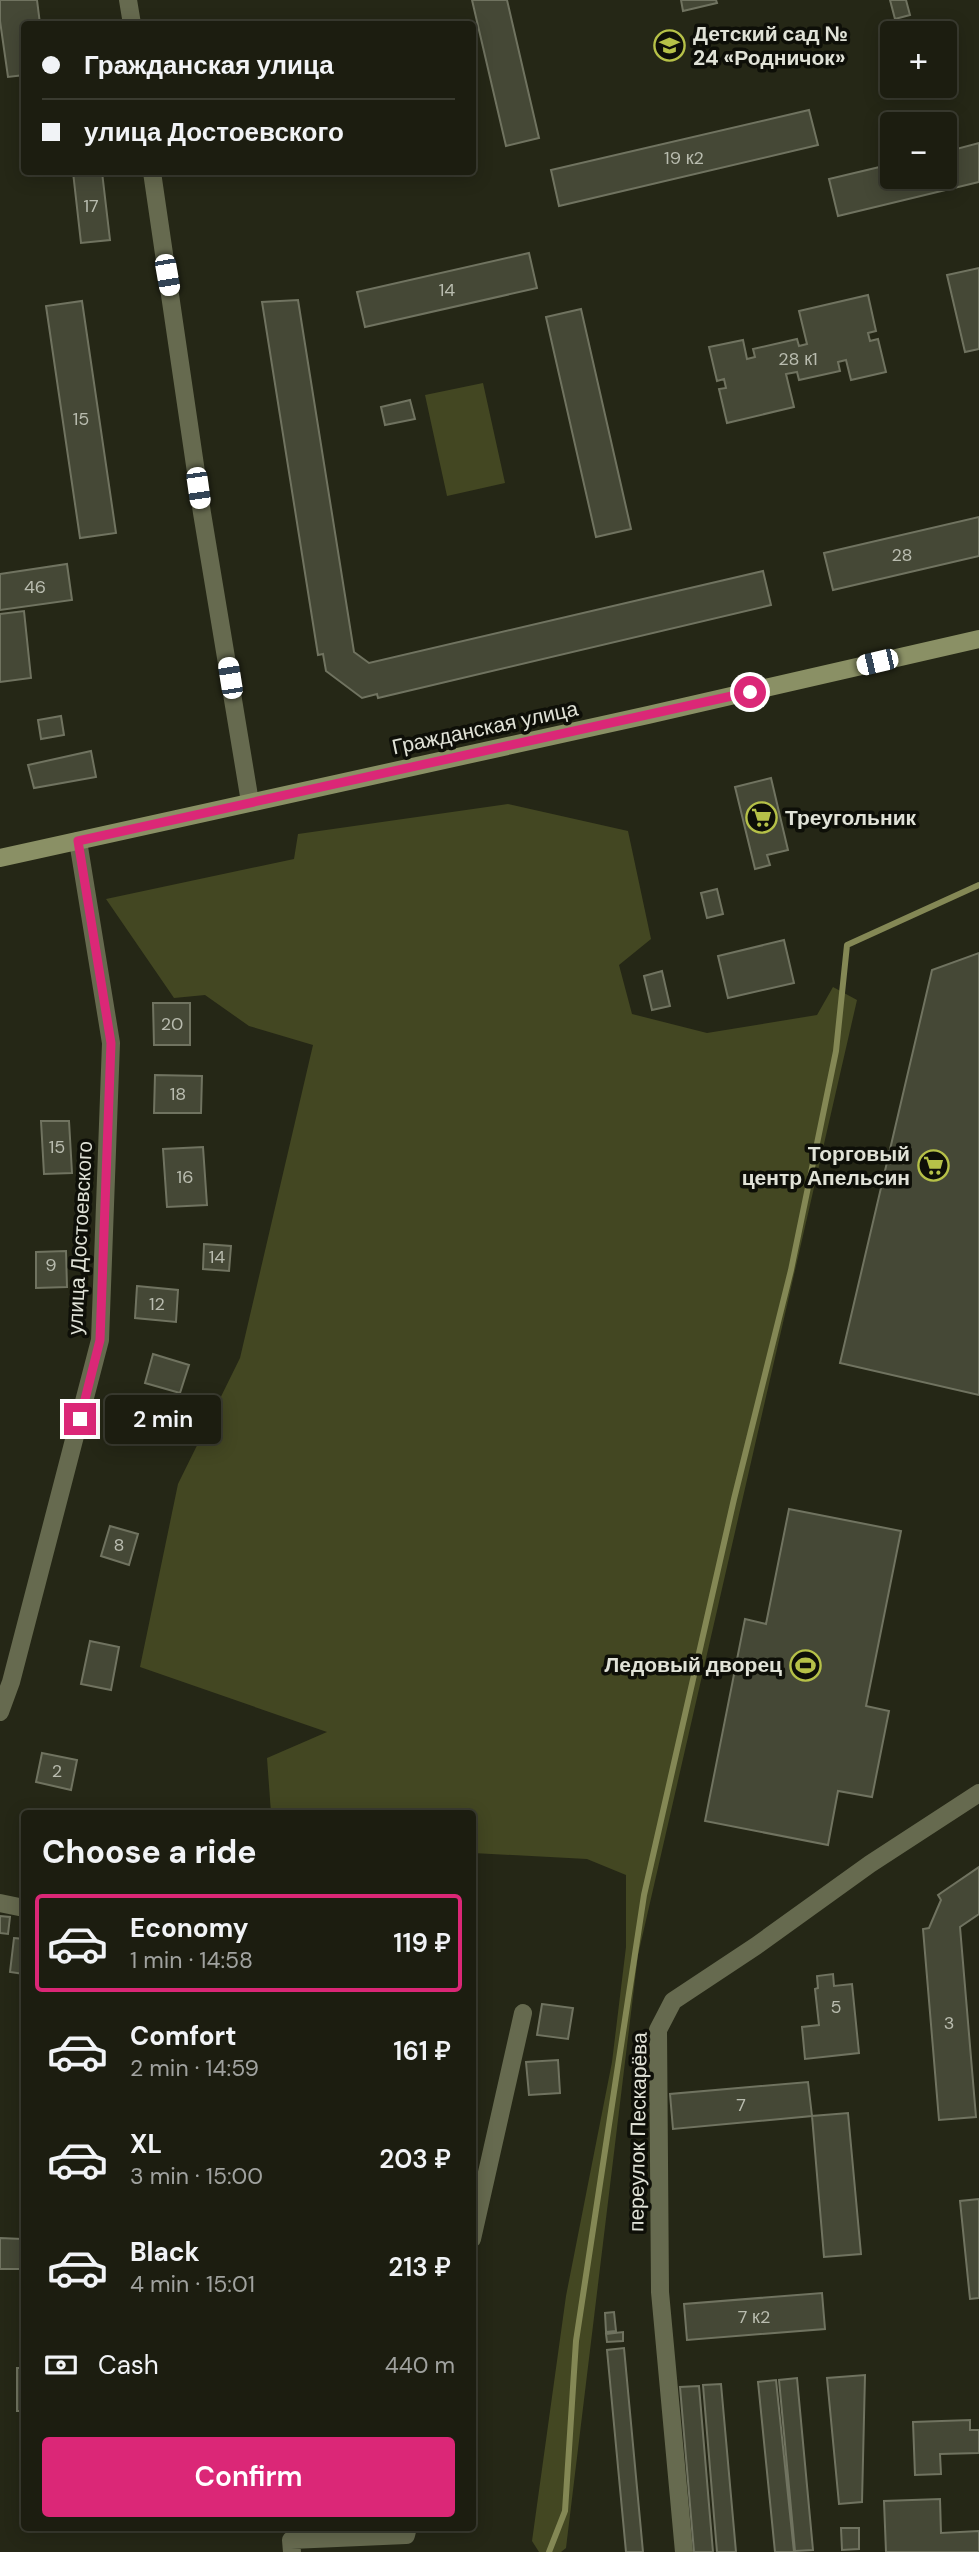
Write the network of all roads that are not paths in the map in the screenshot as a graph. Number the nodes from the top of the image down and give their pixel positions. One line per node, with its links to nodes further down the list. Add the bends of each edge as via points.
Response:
1 (128, 0): 2 (street)
2 (132, 21)
3 (152, 175): 5 (street)
4 (979, 639): 5 (main road, Гражданская улица)
5 (250, 802): 6 (main road, Гражданская улица)
6 (78, 841): 7 (main road, Гражданская улица); 8 (street, улица Достоевского, via 111,1043 100,1340)
7 (0, 858)
8 (0, 1712)
9 (979, 1793): 16 (street, переулок Пескарёва, via 673,2001 658,2030 660,2292)
10 (0, 1903): 11 (street)
11 (21, 1907)
12 (523, 2012): 13 (street)
13 (476, 2220)
14 (407, 2531): 15 (street, via 406,2535 291,2540)
15 (292, 2552)
16 (684, 2552)

